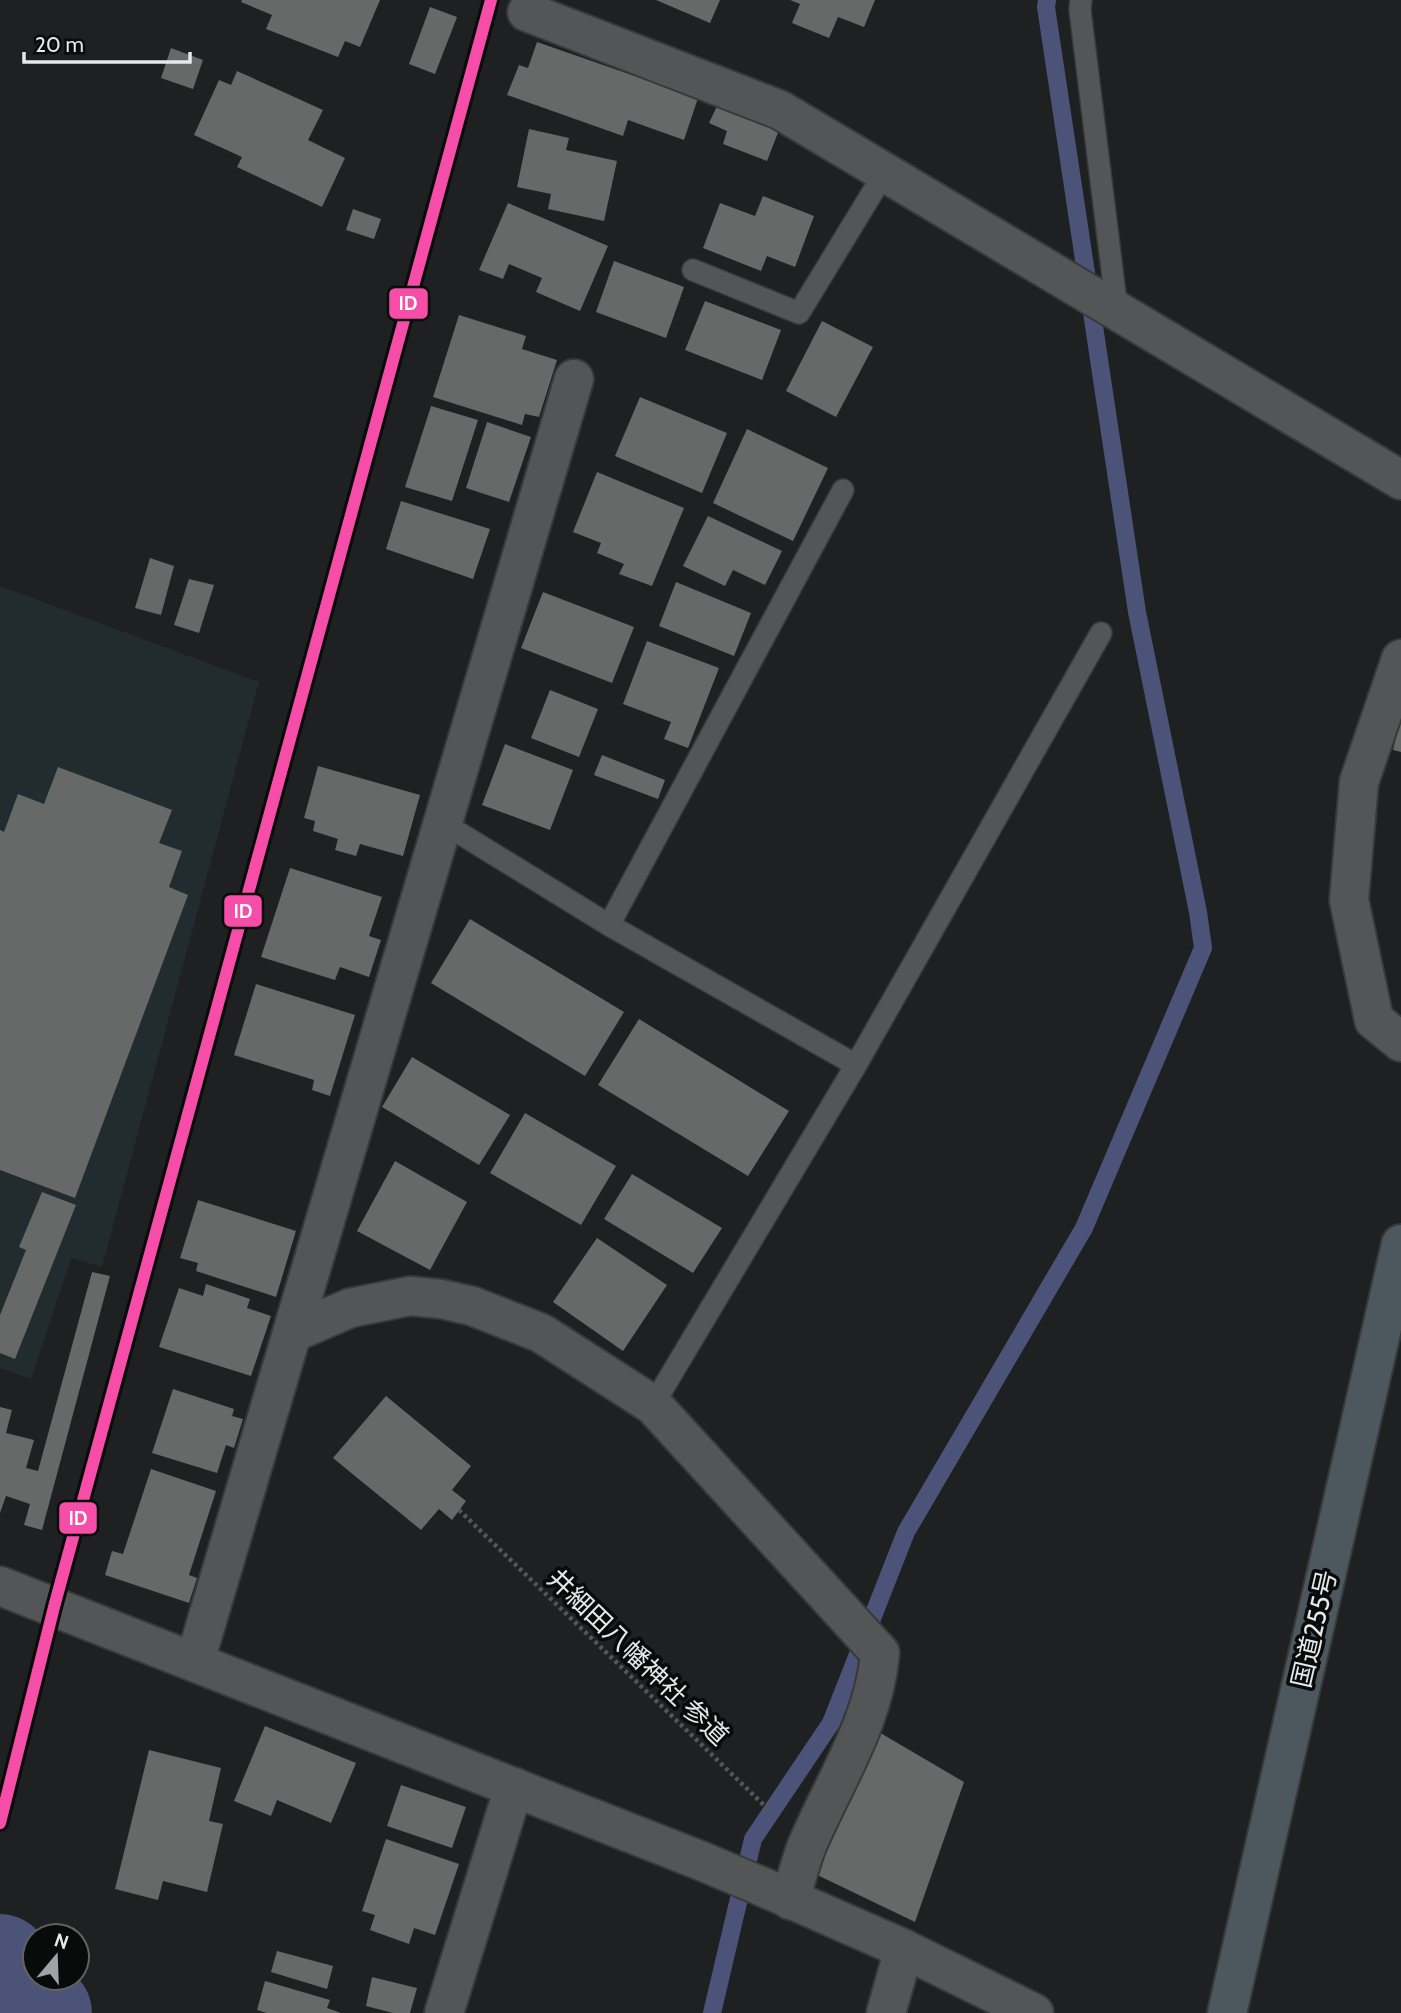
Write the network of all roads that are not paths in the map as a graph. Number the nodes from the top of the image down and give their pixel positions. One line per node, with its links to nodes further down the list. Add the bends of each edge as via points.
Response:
1 (1081, 0): 5 (lane)
2 (527, 12): 3 (street, via 780,110)
3 (885, 172): 4 (lane, via 799,313); 5 (street)
4 (693, 270)
5 (1117, 310): 7 (street)
6 (574, 379): 11 (street)
7 (1401, 480)
8 (842, 491): 12 (lane)
9 (1101, 633): 14 (lane)
10 (1401, 659): 13 (street, via 1359,782 1349,900 1374,1020)
11 (443, 823): 12 (lane); 16 (street)
12 (609, 925): 14 (lane)
13 (1401, 1042)
14 (856, 1065): 17 (lane)
15 (1401, 1244): 26 (highway, 国道255号)
16 (292, 1333): 17 (street, via 350,1308 410,1296 441,1299 541,1333); 19 (street)
17 (653, 1405): 21 (street, via 880,1653 878,1677 855,1745 806,1849)
18 (0, 1586): 19 (street)
19 (195, 1661): 20 (street)
20 (514, 1787): 21 (street); 23 (street)
21 (776, 1893): 22 (street)
22 (904, 1949): 24 (street); 25 (street)
23 (444, 2013)
24 (886, 2013)
25 (1034, 2013)
26 (1227, 2013)

